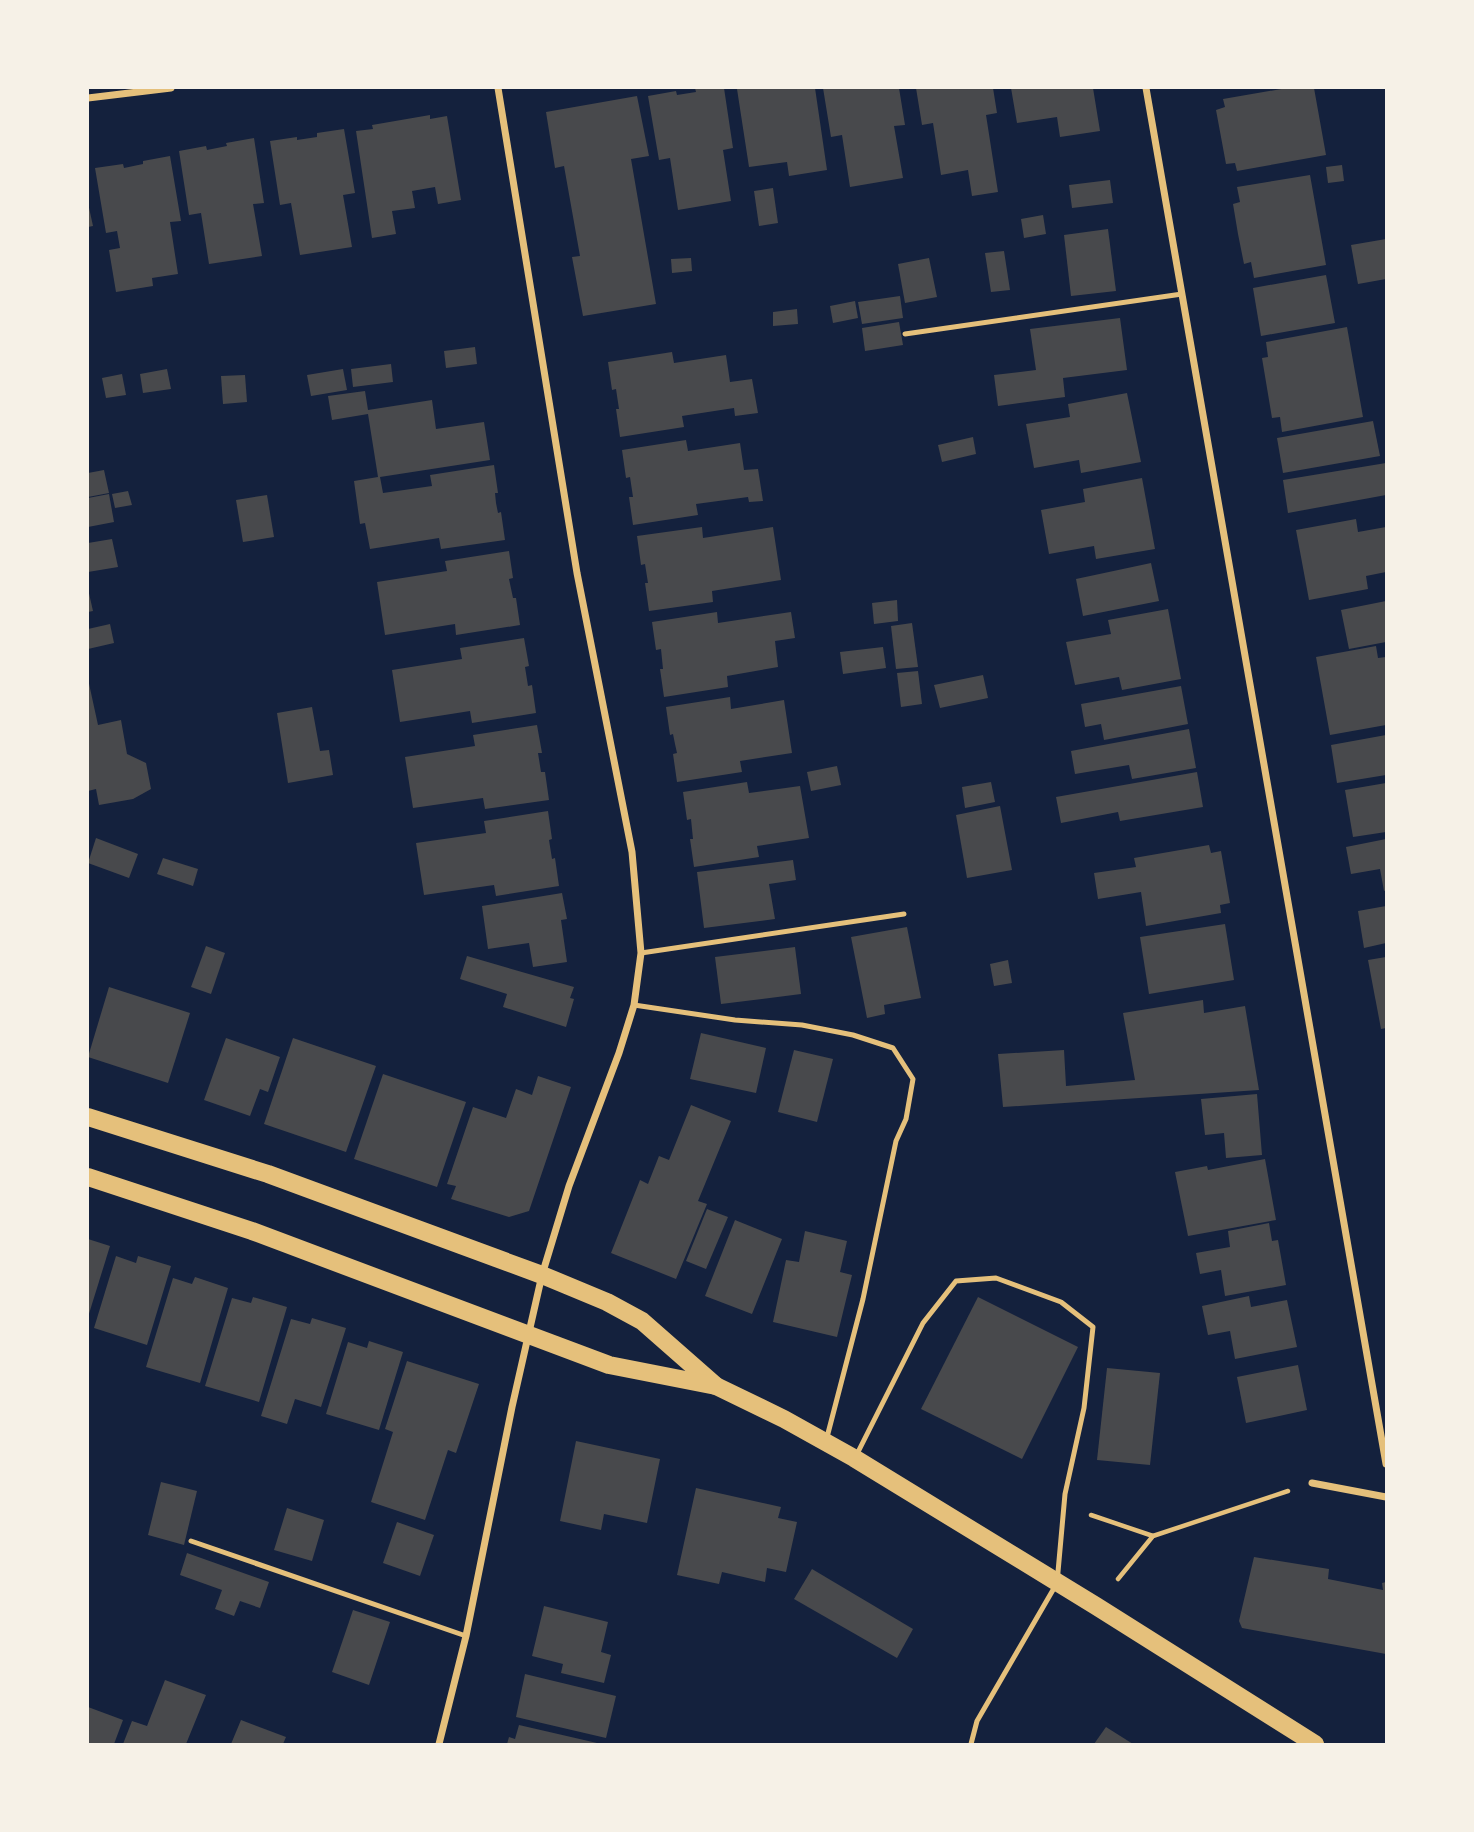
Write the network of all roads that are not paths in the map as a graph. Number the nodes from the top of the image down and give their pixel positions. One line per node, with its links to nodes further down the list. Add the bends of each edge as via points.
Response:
1 (171, 88): 4 (street)
2 (498, 88): 8 (street, via 578,573 632,852)
3 (1146, 88): 5 (street)
4 (88, 98)
5 (1182, 295): 6 (lane); 17 (street)
6 (905, 334)
7 (904, 914): 8 (lane)
8 (641, 953): 9 (street)
9 (634, 1005): 12 (street); 15 (lane, via 853,1035 893,1048 913,1079)
10 (88, 1117): 12 (main road, via 268,1174)
11 (88, 1177): 13 (main road, via 253,1231)
12 (542, 1275): 13 (street); 14 (main road, via 642,1321)
13 (529, 1335): 14 (main road, via 609,1365); 22 (street)
14 (716, 1386): 15 (main road)
15 (826, 1442): 16 (main road)
16 (854, 1458): 21 (main road); 21 (lane, via 923,1323 956,1281 996,1278 1061,1302 1093,1327 1084,1408 1064,1505)
17 (1387, 1464)
18 (1312, 1483): 19 (street)
19 (1387, 1497)
20 (191, 1541): 22 (lane)
21 (1057, 1583): 24 (lane, via 977,1721); 25 (main road)
22 (466, 1636): 23 (street)
23 (439, 1745)
24 (971, 1745)
25 (1315, 1745)

